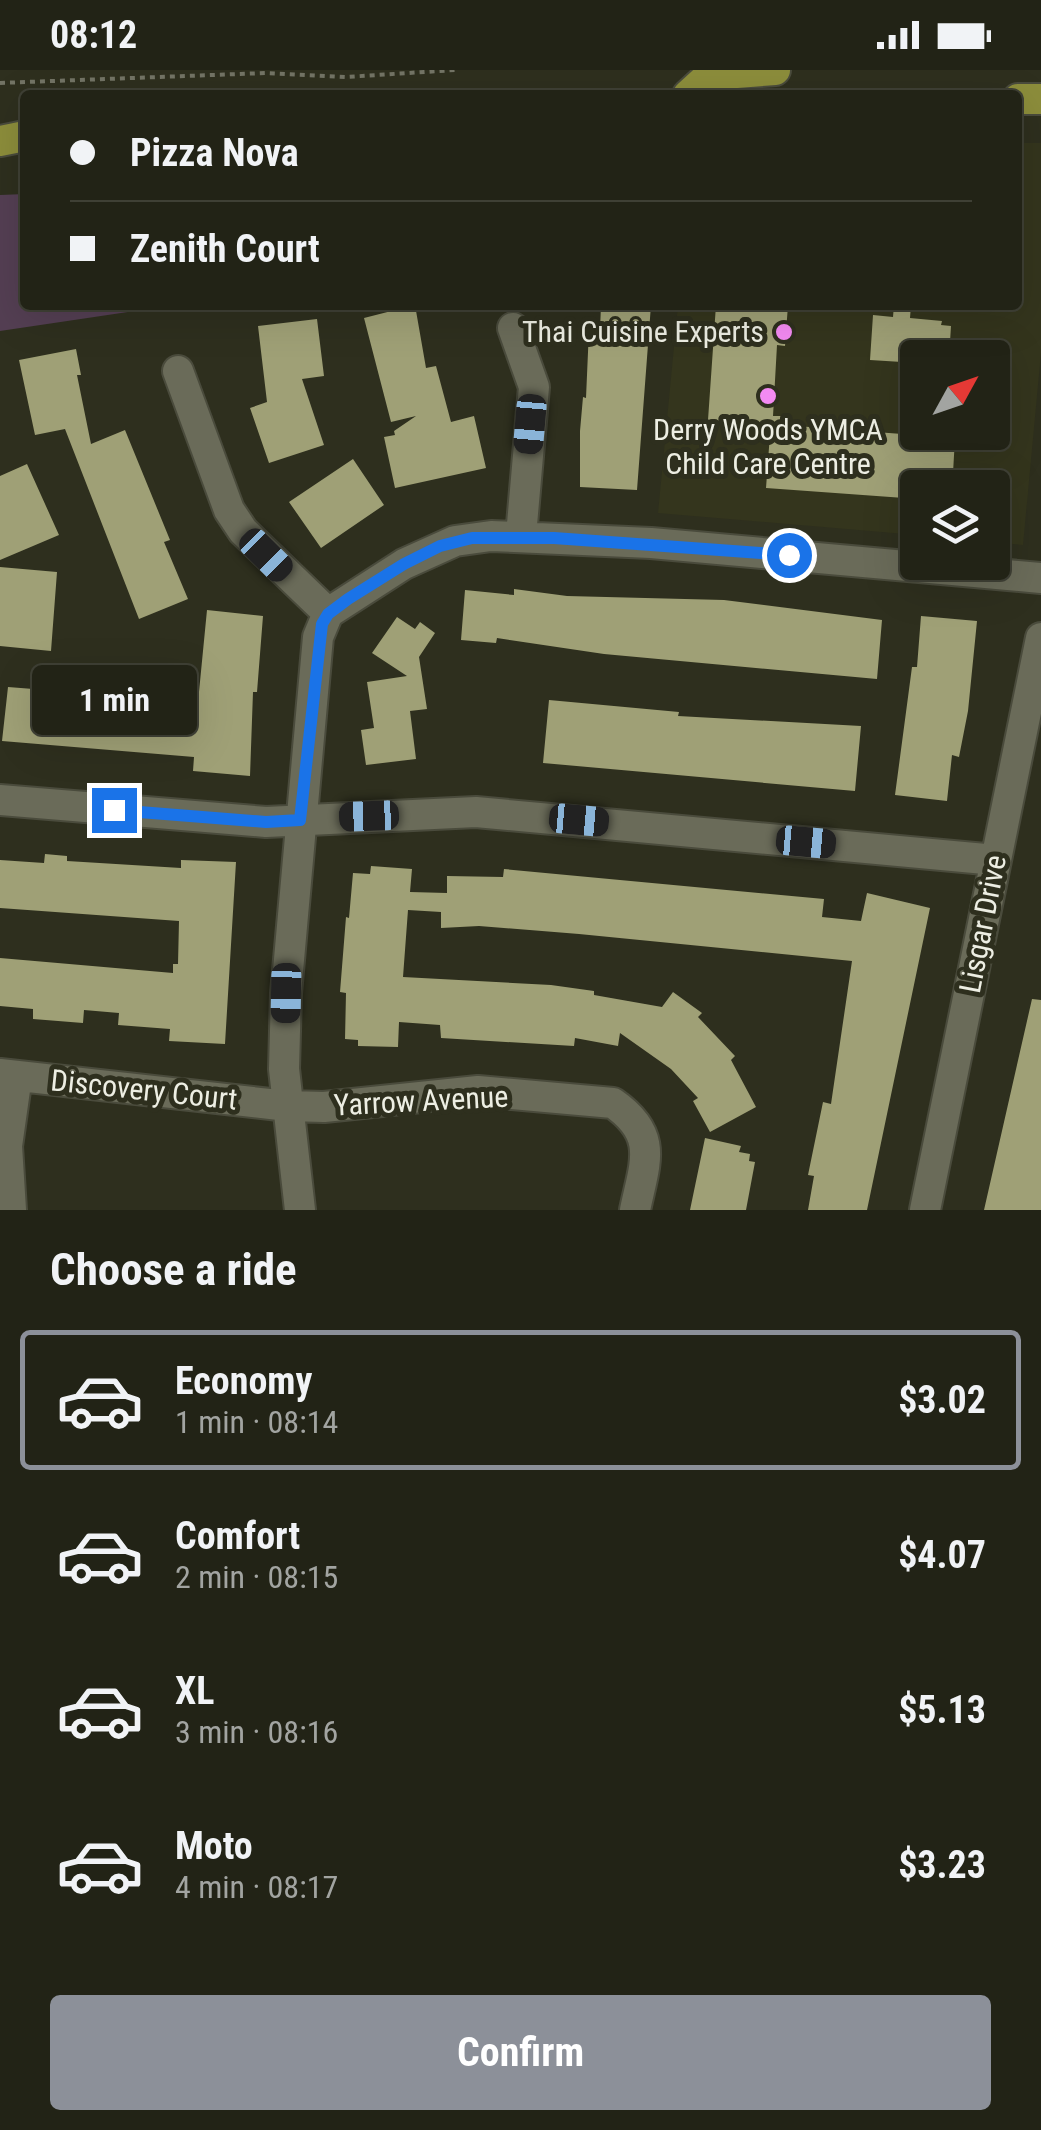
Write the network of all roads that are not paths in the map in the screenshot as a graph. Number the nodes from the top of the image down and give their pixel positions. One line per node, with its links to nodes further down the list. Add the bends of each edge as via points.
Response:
1 (775, 70): 2 (main road, via 710,74)
2 (693, 90)
3 (513, 328): 5 (street, via 534,388)
4 (178, 372): 7 (street, via 229,510)
5 (521, 536): 6 (street); 7 (street, via 440,546)
6 (1041, 578)
7 (328, 614): 10 (street, via 318,637)
8 (1041, 638): 11 (street, Lisgar Drive)
9 (0, 800): 10 (street)
10 (300, 820): 11 (street, via 476,812); 13 (street, via 286,993)
11 (996, 860): 17 (street, Lisgar Drive)
12 (8, 1075): 13 (street, Discovery Court); 14 (street)
13 (288, 1106): 15 (street); 16 (street, Yarrow Avenue, via 478,1092 612,1103 645,1136)
14 (11, 1210)
15 (300, 1210)
16 (635, 1210)
17 (926, 1210)

